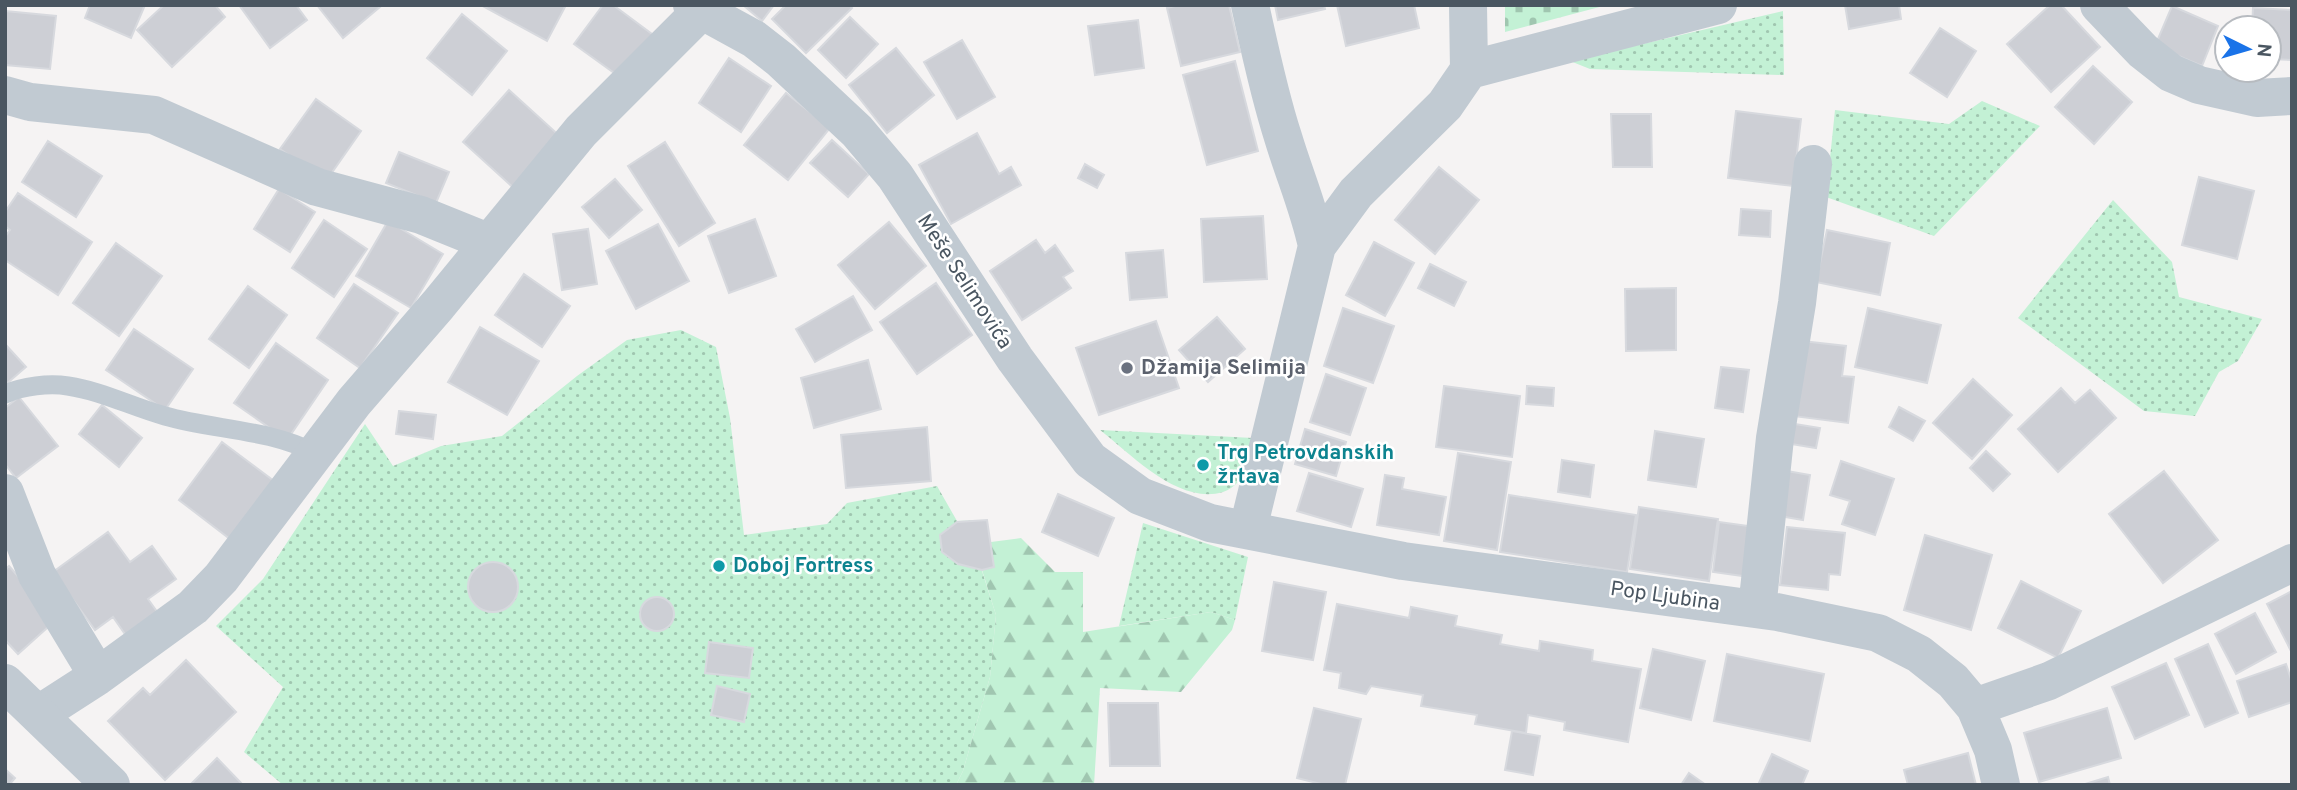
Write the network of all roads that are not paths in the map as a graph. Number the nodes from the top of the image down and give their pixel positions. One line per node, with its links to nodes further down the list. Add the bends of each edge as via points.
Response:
1 (1250, 5): 11 (street, via 1269,91)
2 (1468, 5): 6 (street)
3 (1718, 5): 6 (street)
4 (2099, 5): 8 (street, via 2171,73 2199,85 2257,98)
5 (697, 8): 10 (street, via 581,131); 15 (street, Meše Selimovića, via 754,39 857,131 895,176 1015,359 1090,460 1140,496 1210,523)
6 (1469, 70): 11 (street, via 1445,105 1356,193)
7 (5, 95): 10 (street, via 30,102 154,115 317,187 421,215)
8 (2292, 96)
9 (1813, 164): 17 (street, via 1775,438)
10 (488, 242): 13 (street)
11 (1317, 246): 15 (street)
12 (5, 394): 13 (lane, via 46,384 68,386 164,416 294,442)
13 (315, 453): 18 (street, via 221,579 193,607)
14 (5, 493): 18 (street, via 37,575)
15 (1248, 529): 17 (street, Pop Ljubina, via 1404,561)
16 (2292, 563): 20 (street, via 2049,681)
17 (1758, 609): 20 (street, Pop Ljubina, via 1878,633 1919,654 1953,681)
18 (98, 676): 21 (street)
19 (5, 683): 21 (street)
20 (1975, 707): 23 (street, Pop Ljubina)
21 (39, 714): 22 (street)
22 (111, 785)
23 (2001, 785)

